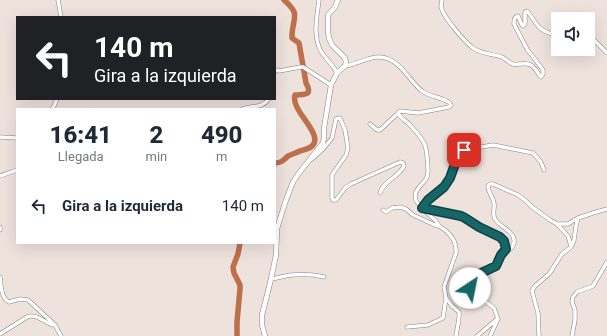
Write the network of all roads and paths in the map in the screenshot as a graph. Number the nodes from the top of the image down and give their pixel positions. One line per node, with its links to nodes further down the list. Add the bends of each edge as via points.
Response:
1 (58, 0): 5 (street)
2 (320, 0): 11 (street, via 316,37 321,52)
3 (338, 0): 9 (street, via 328,15 328,32 332,45 345,58)
4 (442, 0): 6 (street, via 441,7 446,18 473,48 514,64 534,66 541,77 543,70 528,51 514,24 514,19 518,16 523,26 527,11 535,24)
5 (61, 16)
6 (551, 34)
7 (595, 41): 8 (street)
8 (607, 53)
9 (345, 66): 11 (street); 15 (street, via 372,58 386,58 399,65 424,92 451,104 449,107 418,112 400,111)
10 (276, 71): 12 (street, via 303,67)
11 (337, 73): 12 (street)
12 (331, 85): 19 (street, via 323,143)
13 (268, 100): 14 (street, via 263,105)
14 (245, 108)
15 (398, 114): 16 (street, via 380,130); 24 (street, via 426,146 427,177 415,195 417,203)
16 (370, 124)
17 (0, 137): 18 (street)
18 (16, 138)
19 (308, 162): 23 (street, via 332,138 336,119 340,118 348,148 332,175 333,200 351,184 400,162 403,163 398,175 388,182); 35 (street, via 293,182 279,222)
20 (16, 170): 22 (street)
21 (544, 170): 24 (street, via 533,153 493,145 464,150 444,187)
22 (0, 176)
23 (380, 193)
24 (422, 208): 29 (street); 31 (street, via 461,216 500,237)
25 (607, 209): 27 (street)
26 (383, 210): 29 (street, via 386,212 400,207)
27 (578, 218): 28 (street, via 568,224); 30 (street)
28 (557, 224): 30 (street, via 568,236); 31 (street, via 518,195 490,184 487,187 494,203 494,218 512,234 515,241 511,249)
29 (439, 226): 36 (street, via 456,243 456,253 444,287)
30 (571, 247): 46 (street, via 562,254 550,274 532,291 538,313)
31 (506, 249): 37 (street, via 496,266 477,275 471,281 470,288 494,308)
32 (607, 262): 47 (street, via 593,286 577,292 573,297 575,320)
33 (0, 277): 38 (street, via 6,301 28,300)
34 (324, 277): 35 (street, via 304,274)
35 (271, 279): 42 (street, via 262,315)
36 (446, 298): 39 (street, via 443,318 428,325); 43 (street, via 459,312)
37 (498, 319): 44 (street); 45 (street)
38 (55, 325): 40 (street, via 30,316); 41 (street)
39 (407, 327)
40 (0, 334)
41 (61, 336)
42 (265, 336)
43 (456, 336)
44 (478, 336)
45 (490, 336)
46 (539, 336)
47 (572, 336)

